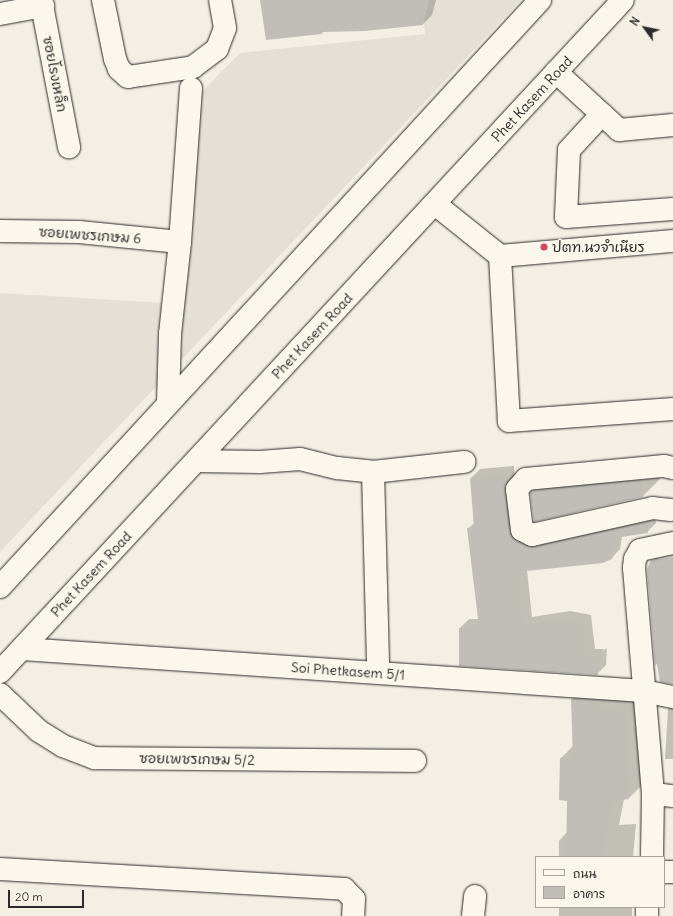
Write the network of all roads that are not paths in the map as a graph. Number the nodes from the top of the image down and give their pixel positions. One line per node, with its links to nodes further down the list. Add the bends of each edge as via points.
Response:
1 (103, 0): 2 (street, via 115,59 119,69 128,77 193,67 217,49 225,28)
2 (220, 0)
3 (540, 0): 18 (street)
4 (623, 0): 7 (street, Phet Kasem Road)
5 (42, 3): 6 (street); 11 (street, ซอยโรงเหล็ก)
6 (0, 14)
7 (556, 72): 9 (street); 12 (street, Phet Kasem Road)
8 (191, 88): 16 (street)
9 (602, 114): 10 (street, via 619,130); 13 (street, via 569,150 566,217)
10 (673, 125)
11 (69, 147)
12 (435, 204): 17 (street); 20 (street, Phet Kasem Road)
13 (673, 209)
14 (0, 231): 16 (street, ซอยเพชรเกษม 6, via 78,232)
15 (673, 241): 17 (street)
16 (180, 242): 18 (street, via 170,334)
17 (500, 256): 19 (street, via 509,421)
18 (168, 402): 26 (street)
19 (673, 409)
20 (196, 460): 23 (street, via 260,462 300,459 337,468); 27 (street, Phet Kasem Road)
21 (464, 462): 23 (street)
22 (673, 468): 24 (street, via 664,466 526,479 517,489 522,530 532,535)
23 (373, 472): 28 (street)
24 (672, 506): 25 (street)
25 (671, 543): 30 (street, via 648,546 640,550 635,559)
26 (0, 587)
27 (22, 649): 29 (street, Phet Kasem Road); 30 (street, Soi Phetkasem 5/1)
28 (378, 665)
29 (0, 672)
30 (644, 691): 32 (street, Soi Phetkasem 5/1); 34 (street)
31 (0, 694): 33 (street, ซอยเพชรเกษม 5/2, via 39,732 63,746 95,758)
32 (673, 697)
33 (415, 761)
34 (663, 795): 35 (street)
35 (652, 856)
36 (0, 869): 37 (street, via 344,889 354,899)
37 (353, 916)

